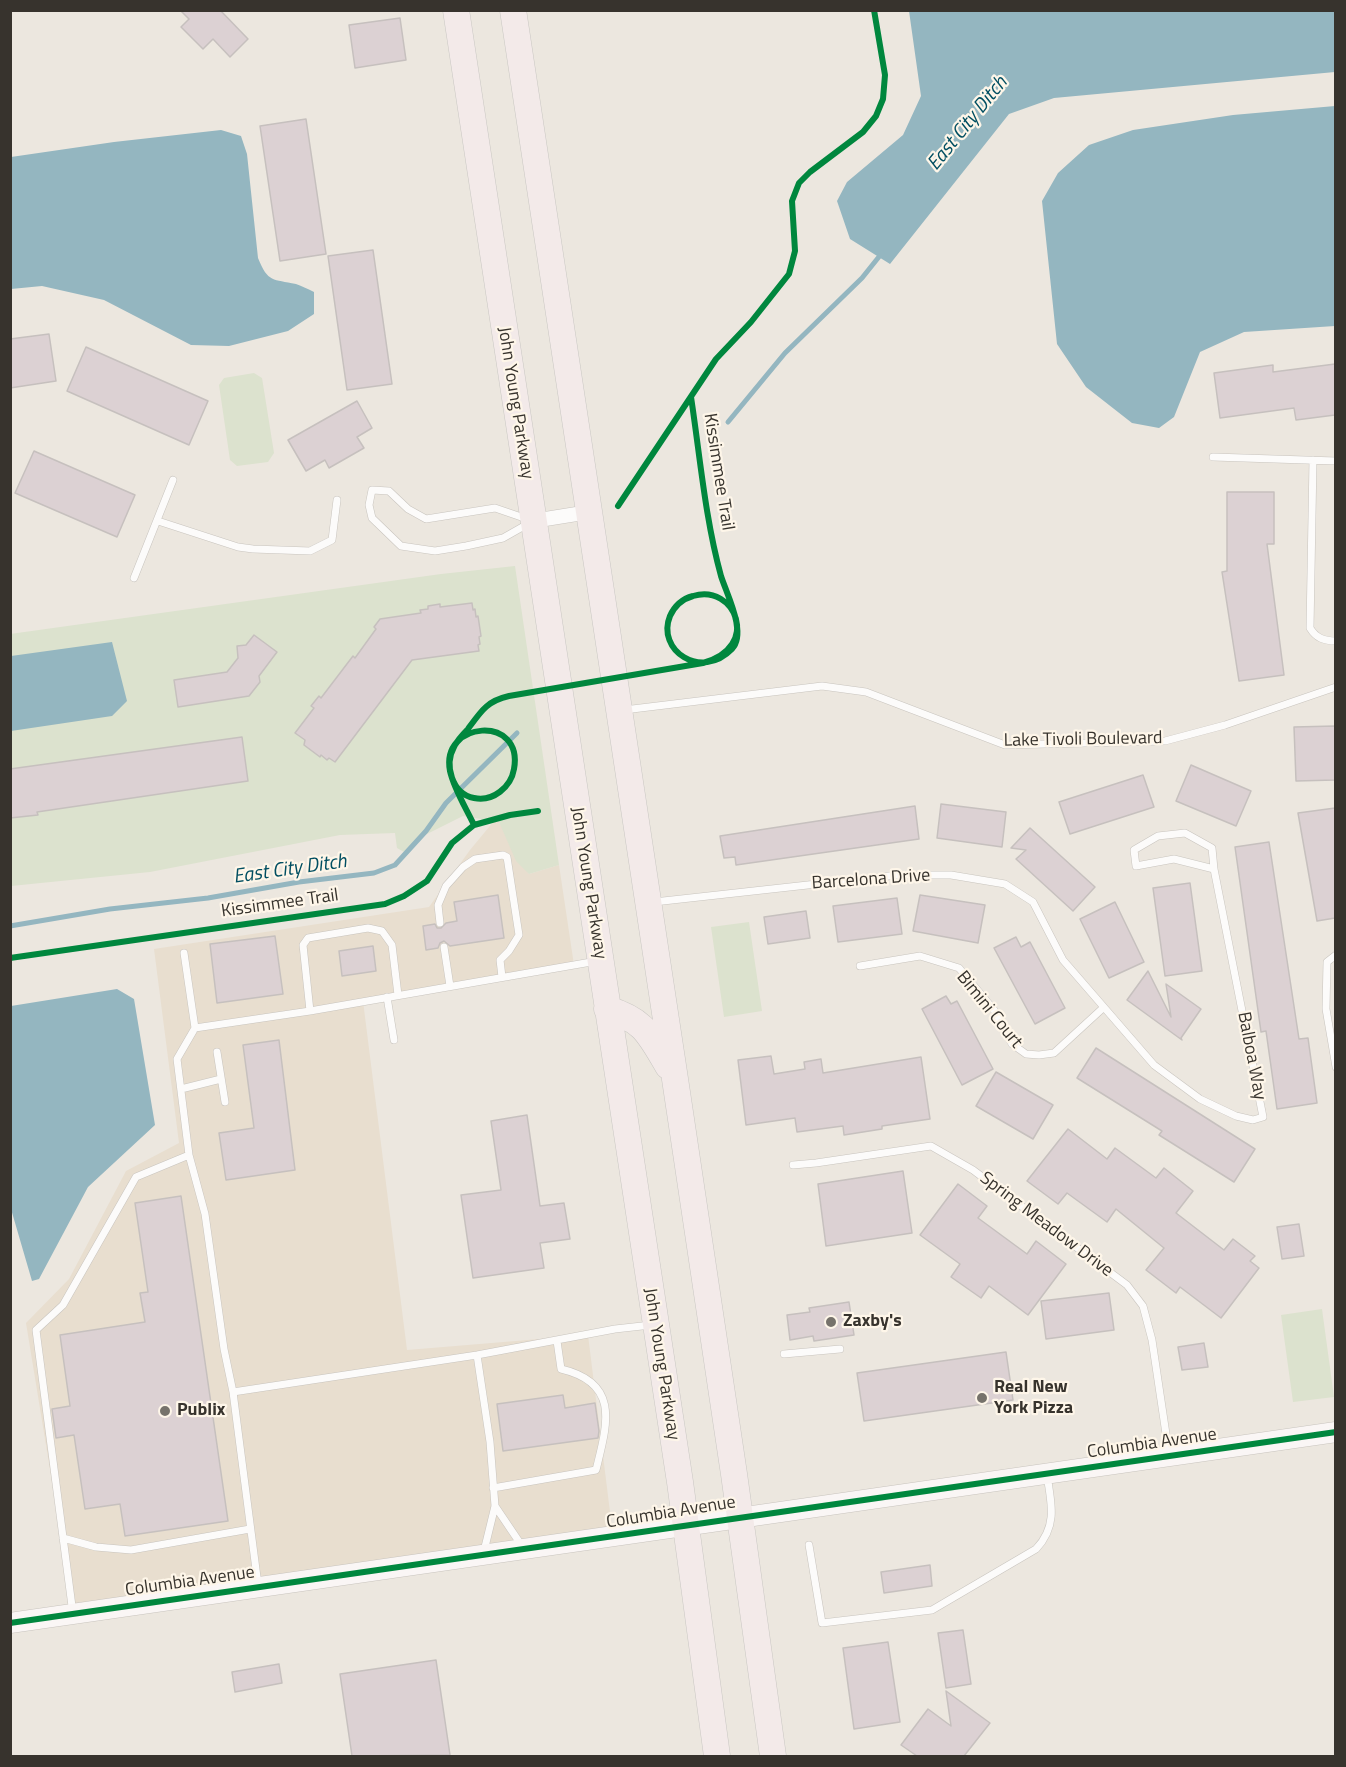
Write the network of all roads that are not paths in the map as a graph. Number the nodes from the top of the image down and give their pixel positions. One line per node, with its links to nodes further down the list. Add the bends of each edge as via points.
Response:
1 (456, 10): 9 (highway, John Young Parkway)
2 (513, 10): 8 (highway)
3 (1213, 457): 4 (lane)
4 (1312, 460): 5 (lane); 12 (lane, via 1310,628 1321,639)
5 (1335, 461)
6 (173, 480): 10 (lane)
7 (337, 500): 10 (lane, via 332,540 310,551 238,547)
8 (589, 512): 9 (street); 14 (highway)
9 (533, 520): 9 (lane, via 495,508 426,519 389,491 372,490 369,505 372,518 401,546 435,551 503,538); 21 (highway, John Young Parkway)
10 (158, 521): 11 (lane)
11 (134, 578)
12 (1335, 641)
13 (1335, 687): 14 (lane, Lake Tivoli Boulevard, via 1165,741 1005,745 866,692 822,686)
14 (618, 710): 16 (highway)
15 (1214, 869): 15 (lane, via 1212,848 1185,833 1158,836 1134,850 1136,866 1173,859); 27 (lane, Balboa Way, via 1263,1117 1253,1120 1236,1116 1200,1099 1154,1065)
16 (648, 903): 27 (lane, Barcelona Drive, via 898,875 951,875 1005,884 1033,902 1064,960); 35 (highway)
17 (440, 923): 23 (lane, via 438,904 446,886 463,867 475,859 507,857 519,935 500,960)
18 (444, 947): 24 (lane)
19 (184, 953): 30 (lane)
20 (1335, 955): 33 (lane, via 1327,962 1326,1009)
21 (600, 961): 23 (lane); 28 (highway, John Young Parkway)
22 (860, 966): 27 (lane, Bimini Court, via 920,956 959,968 994,1010 1012,1044 1026,1054 1054,1053)
23 (502, 977): 24 (lane)
24 (450, 986): 25 (lane)
25 (399, 995): 26 (lane); 29 (lane, via 392,945 382,931 368,928 308,938 303,945)
26 (387, 997): 29 (lane); 31 (lane)
27 (1104, 1008)
28 (607, 1009): 35 (highway, via 628,1016 648,1032); 40 (highway, John Young Parkway)
29 (310, 1011): 30 (lane)
30 (195, 1028): 36 (lane, via 177,1059)
31 (394, 1040)
32 (217, 1052): 34 (lane)
33 (1335, 1067)
34 (221, 1079): 36 (lane); 37 (lane)
35 (675, 1079): 51 (highway)
36 (181, 1089): 38 (lane)
37 (225, 1102)
38 (189, 1155): 45 (lane, via 205,1214); 54 (lane, via 136,1177 63,1305 36,1330)
39 (793, 1165): 47 (lane, Spring Meadow Drive, via 931,1146 973,1170 1126,1284 1143,1306 1152,1340)
40 (655, 1324): 41 (lane); 52 (highway, John Young Parkway)
41 (557, 1341): 44 (lane); 49 (lane, via 561,1369 591,1380 603,1396 606,1428 596,1470)
42 (840, 1349): 43 (lane)
43 (784, 1354)
44 (477, 1355): 45 (lane); 49 (lane)
45 (232, 1392): 53 (lane)
46 (1335, 1432): 47 (street, Columbia Avenue)
47 (1169, 1456): 48 (street, Columbia Avenue)
48 (1047, 1474): 51 (street, Columbia Avenue); 55 (lane, via 1051,1520 1045,1540 932,1610 822,1623)
49 (493, 1488): 50 (lane)
50 (495, 1506): 56 (lane); 57 (lane)
51 (740, 1518): 52 (street, Columbia Avenue); 64 (highway)
52 (686, 1527): 56 (street, Columbia Avenue); 61 (highway, John Young Parkway)
53 (250, 1529): 54 (lane, via 131,1550 96,1547); 58 (lane)
54 (63, 1538): 59 (lane)
55 (809, 1545)
56 (524, 1549): 57 (street, Columbia Avenue)
57 (482, 1555): 58 (street, Columbia Avenue)
58 (259, 1587): 59 (street, Columbia Avenue)
59 (73, 1614): 60 (street, Columbia Avenue)
60 (10, 1623)
61 (713, 1723): 62 (highway, John Young Parkway); 63 (highway)
62 (717, 1756)
63 (732, 1756)
64 (773, 1756)

